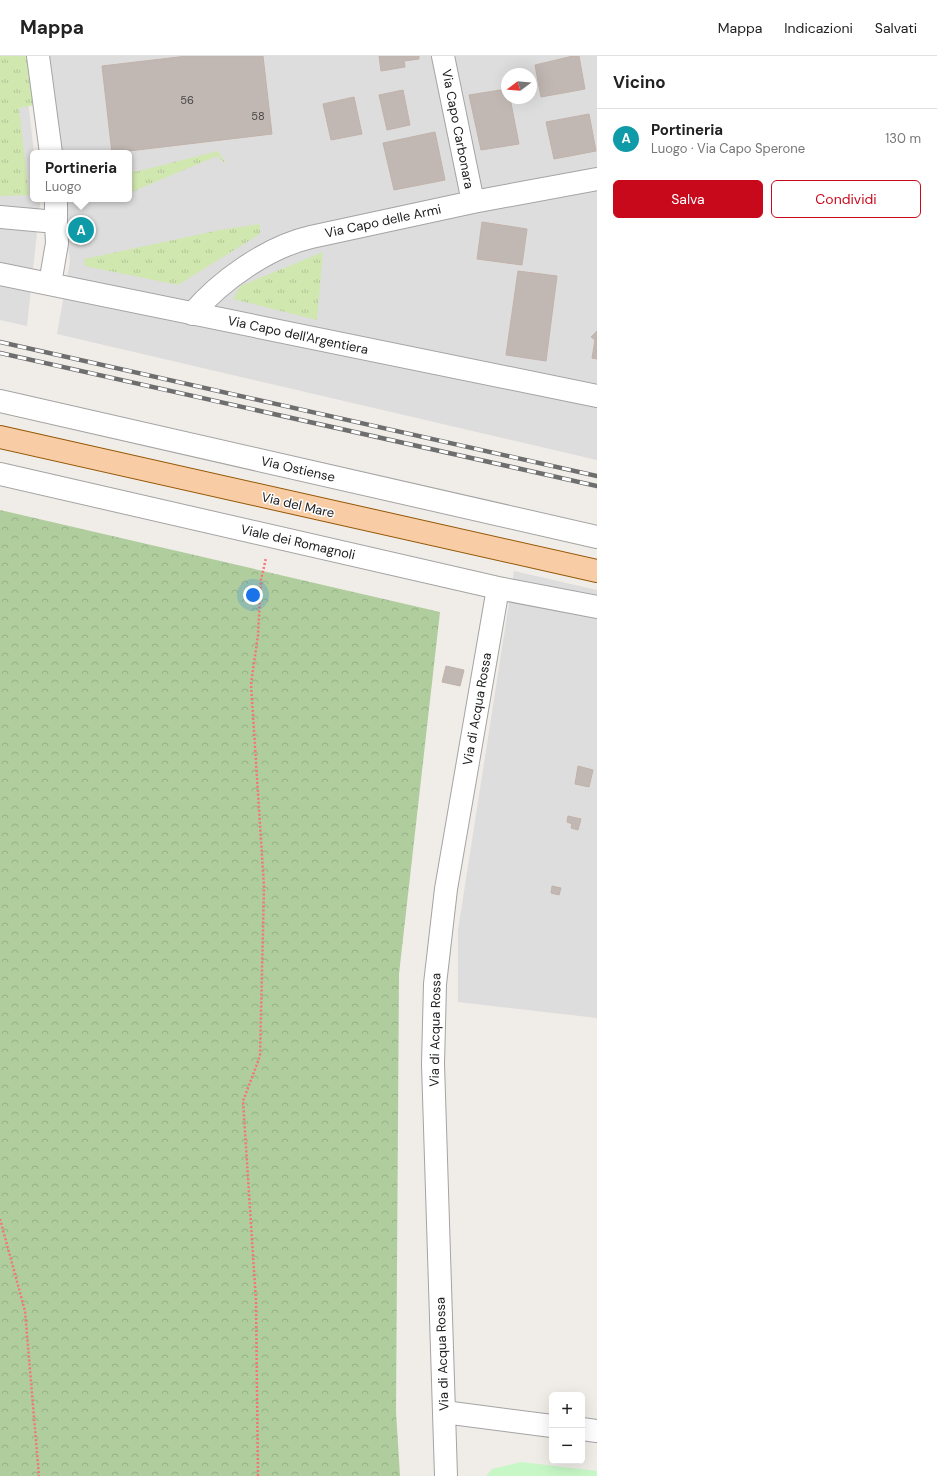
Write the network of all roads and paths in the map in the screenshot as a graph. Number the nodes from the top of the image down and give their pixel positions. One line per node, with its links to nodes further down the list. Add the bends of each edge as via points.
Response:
1 (38, 56): 3 (street)
2 (443, 56): 6 (street, Via Capo Carbonara)
3 (51, 150)
4 (597, 179): 6 (street, Via Capo delle Armi)
5 (56, 202): 8 (street)
6 (473, 202): 11 (street, Via Capo delle Armi, via 289,243 227,280)
7 (0, 217): 8 (street)
8 (56, 222): 10 (street, via 57,243)
9 (0, 274): 10 (street, Via Capo dell'Argentiera)
10 (50, 284): 11 (street, Via Capo dell'Argentiera)
11 (192, 314): 12 (street, Via Capo dell'Argentiera)
12 (597, 396)
13 (0, 401): 17 (street, Via Ostiense)
14 (0, 437): 18 (main road, Via del Mare)
15 (0, 474): 16 (street, Viale dei Romagnoli)
16 (270, 536): 19 (street, Viale dei Romagnoli); 27 (path, via 261,580 258,635 251,684 264,887 260,1056 243,1102 256,1301)
17 (597, 537)
18 (597, 571)
19 (498, 588): 20 (street, Viale dei Romagnoli); 22 (street, Via di Acqua Rossa, via 446,889 435,984 433,1064)
20 (597, 607)
21 (0, 1219): 26 (path, via 25,1311)
22 (444, 1412): 23 (street); 28 (street, Via di Acqua Rossa)
23 (549, 1426)
24 (585, 1429): 25 (street)
25 (597, 1431)
26 (39, 1476)
27 (258, 1476)
28 (446, 1476)

